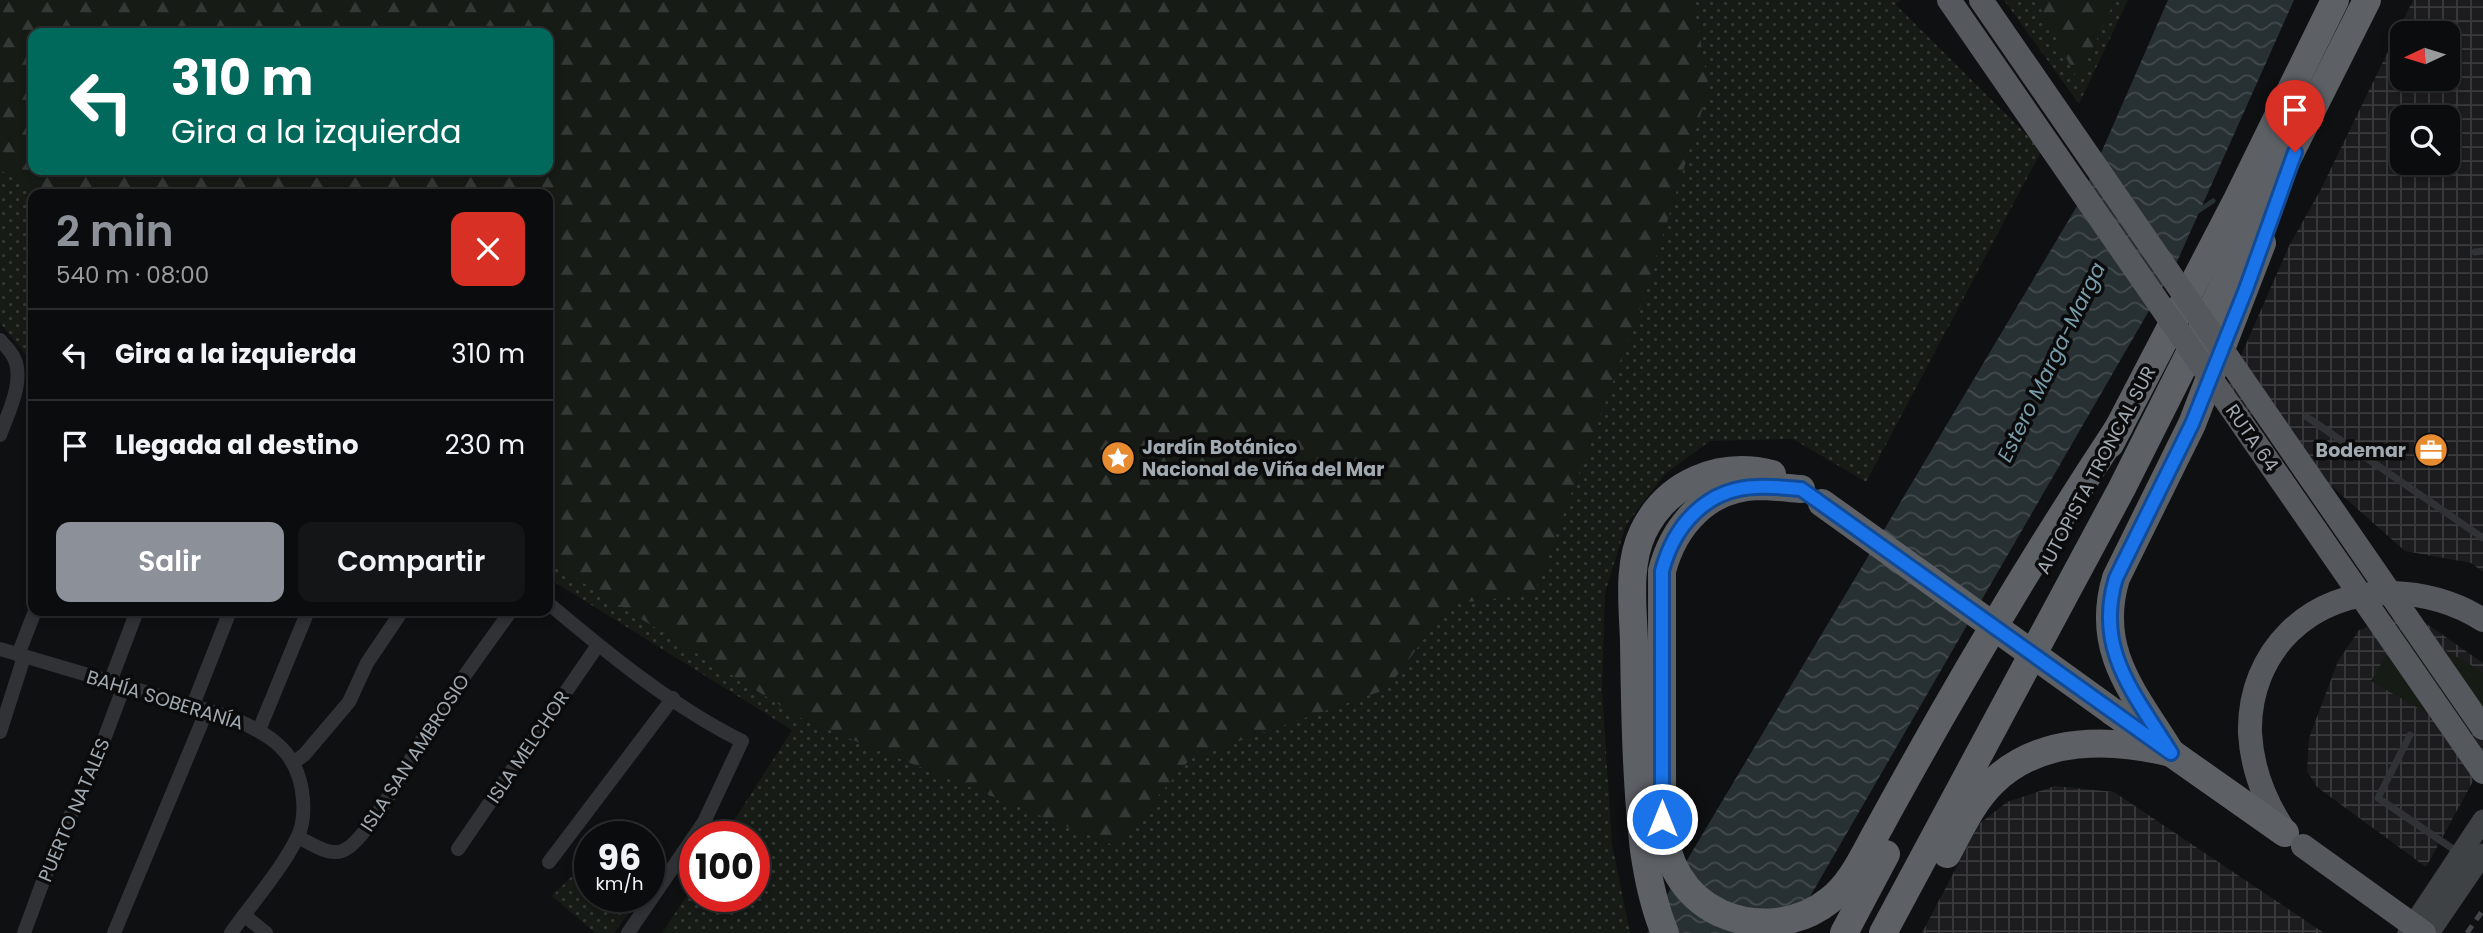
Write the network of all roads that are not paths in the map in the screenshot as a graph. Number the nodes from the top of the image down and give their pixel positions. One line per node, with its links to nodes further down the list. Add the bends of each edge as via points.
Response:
1 (1950, 0): 32 (highway, RUTA 64, bridge)
2 (1982, 0): 26 (highway, RUTA 64, bridge)
3 (2335, 0): 8 (highway, AUTOPISTA TRONCAL SUR)
4 (2367, 0): 5 (highway, AUTOPISTA TRONCAL SUR)
5 (2303, 130): 30 (highway, via 2192,424 2111,594 2109,629 2115,659); 48 (highway, AUTOPISTA TRONCAL SUR, via 2122,488)
6 (0, 340): 9 (street, via 18,367)
7 (2307, 417): 11 (lane)
8 (2119, 427): 10 (highway, via 2041,546 1843,888 1801,917 1767,923 1733,918 1704,903 1681,880 1667,851 1662,803 1662,571 1673,538 1696,511 1724,494 1756,486); 47 (highway, AUTOPISTA TRONCAL SUR)
9 (0, 435)
10 (1811, 496): 30 (highway, bridge); 46 (highway, via 1754,470 1704,475 1661,503 1636,550 1634,678 1644,851)
11 (2483, 538)
12 (553, 607): 20 (street)
13 (33, 616): 22 (street)
14 (137, 616): 23 (street, PUERTO NATALES)
15 (228, 616): 25 (street)
16 (306, 616): 27 (street)
17 (399, 616): 31 (street, via 367,663 349,702)
18 (507, 616): 34 (street, ISLA SAN AMBROSIO, via 353,845 330,852)
19 (2483, 620): 35 (highway, via 2444,600 2382,593 2328,604 2304,618 2281,641 2258,683 2250,734 2256,772 2273,812)
20 (598, 645): 24 (street); 36 (street, ISLA MELCHOR)
21 (0, 649): 22 (street, BAHÍA SOBERANÍA)
22 (21, 656): 23 (street, BAHÍA SOBERANÍA); 28 (street)
23 (117, 684): 25 (street, BAHÍA SOBERANÍA); 41 (street, PUERTO NATALES, via 94,766 56,846)
24 (673, 698): 39 (street); 45 (street, via 741,741 704,822)
25 (200, 708): 27 (street, BAHÍA SOBERANÍA); 42 (street)
26 (2483, 728)
27 (259, 730): 31 (street, BAHÍA SOBERANÍA)
28 (0, 732)
29 (2410, 735): 37 (lane, via 2378,798)
30 (2171, 753): 35 (highway); 49 (highway, via 2142,746 2080,744 2046,750 2017,763 1991,784 1967,817)
31 (294, 762): 34 (street, via 303,806)
32 (2483, 772)
33 (2483, 820): 37 (main road)
34 (298, 837): 40 (street)
35 (2294, 840): 51 (highway, bridge)
36 (458, 849)
37 (2460, 853): 50 (main road)
38 (2483, 854): 51 (main road)
39 (549, 862)
40 (244, 915): 43 (street); 44 (street)
41 (24, 933)
42 (114, 933)
43 (231, 933)
44 (266, 933)
45 (628, 933)
46 (1665, 933)
47 (1844, 933)
48 (1883, 933)
49 (1903, 933)
50 (2408, 933)
51 (2427, 933)

